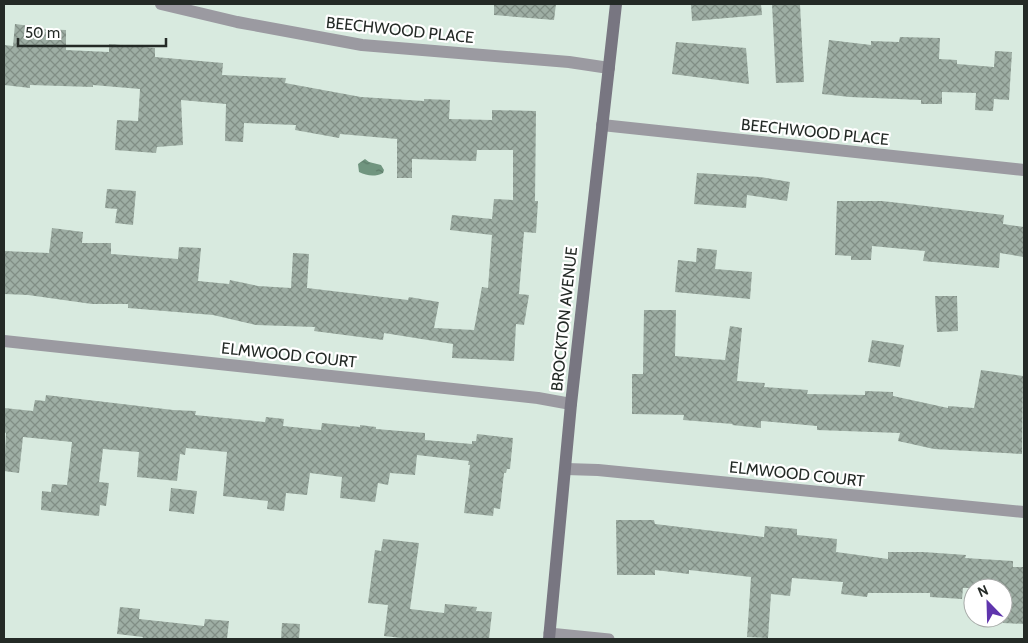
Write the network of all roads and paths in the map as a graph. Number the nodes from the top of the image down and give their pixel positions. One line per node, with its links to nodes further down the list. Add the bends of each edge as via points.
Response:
1 (161, 4): 3 (street, BEECHWOOD PLACE, via 362,45 573,62)
2 (616, 4): 3 (main road, BROCKTON AVENUE)
3 (609, 68): 4 (main road, BROCKTON AVENUE)
4 (602, 125): 5 (street, BEECHWOOD PLACE); 7 (main road, BROCKTON AVENUE)
5 (1024, 170)
6 (4, 342): 7 (street, ELMWOOD COURT)
7 (571, 404): 8 (main road, BROCKTON AVENUE)
8 (566, 469): 9 (street, ELMWOOD COURT); 10 (main road, BROCKTON AVENUE)
9 (1024, 512)
10 (549, 636): 11 (lane)
11 (609, 639)

